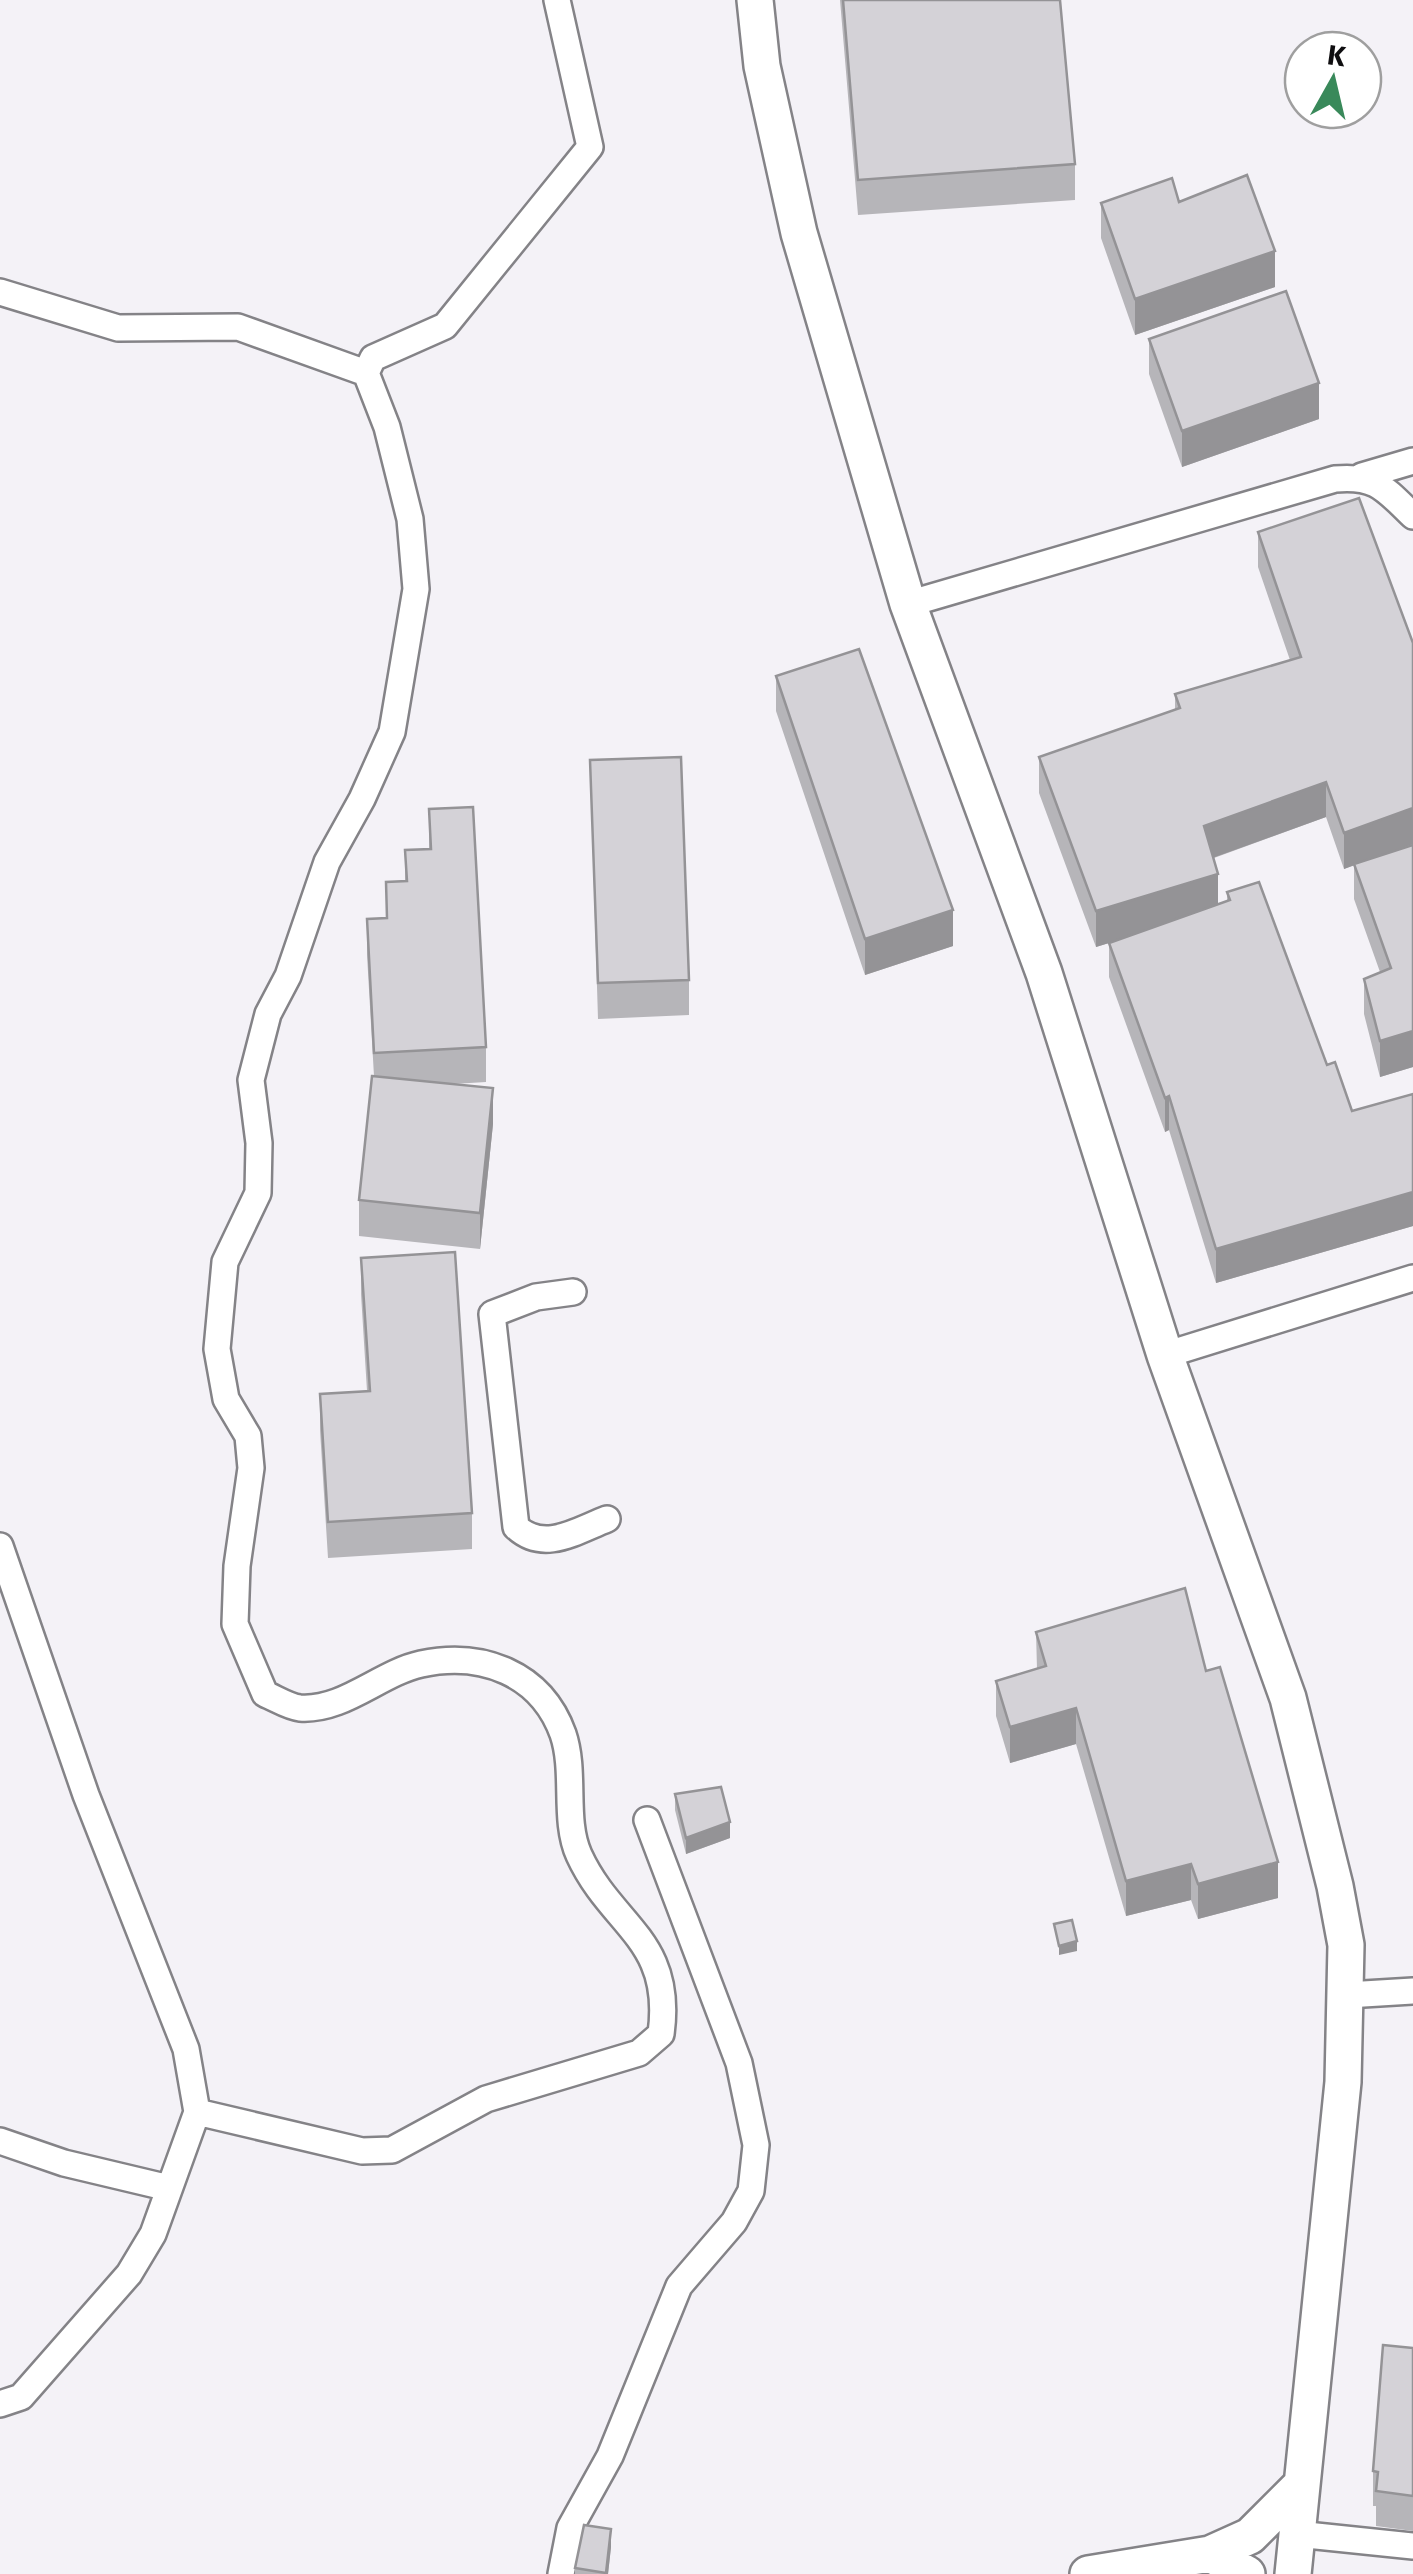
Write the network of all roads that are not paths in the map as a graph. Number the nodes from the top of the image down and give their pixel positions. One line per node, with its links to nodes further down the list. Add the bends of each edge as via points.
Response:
1 (556, 0): 4 (street, via 590,147 444,326 373,358)
2 (755, 0): 8 (street, via 762,66 799,234)
3 (0, 292): 4 (street, via 118,328 238,327)
4 (366, 373): 17 (street, via 410,519 416,589 392,732 327,862 268,1014 251,1080 258,1193 225,1262 217,1349 226,1399 248,1436 251,1468 235,1624 265,1694 299,1708 340,1701 419,1664 471,1660 510,1669 538,1690 563,1734 576,1849 592,1882 652,1952 665,2004 660,2034 638,2053 486,2099 392,2150 362,2151)
5 (1413, 460): 6 (street)
6 (1362, 476): 7 (street); 8 (street, via 1335,478)
7 (1413, 516)
8 (908, 604): 11 (street, via 1044,973)
9 (1413, 1278): 11 (street)
10 (572, 1292): 12 (street, via 492,1314 516,1526 545,1542)
11 (1166, 1356): 16 (street, via 1288,1698 1335,1886)
12 (607, 1520)
13 (0, 1546): 17 (street, via 86,1795 186,2049)
14 (647, 1820): 25 (street, via 738,2063 756,2145 751,2191 734,2222 679,2286 610,2456 570,2528)
15 (1413, 1991): 16 (street)
16 (1347, 1996): 21 (street, via 1344,2082)
17 (197, 2112): 19 (street)
18 (0, 2141): 19 (street)
19 (169, 2188): 20 (street, via 129,2274 22,2397)
20 (0, 2404)
21 (1301, 2485): 22 (street); 24 (street, via 1250,2536)
22 (1297, 2534): 23 (street); 28 (street)
23 (1413, 2546)
24 (1210, 2554): 26 (street); 27 (street)
25 (561, 2574)
26 (1088, 2574)
27 (1247, 2574)
28 (1293, 2574)

